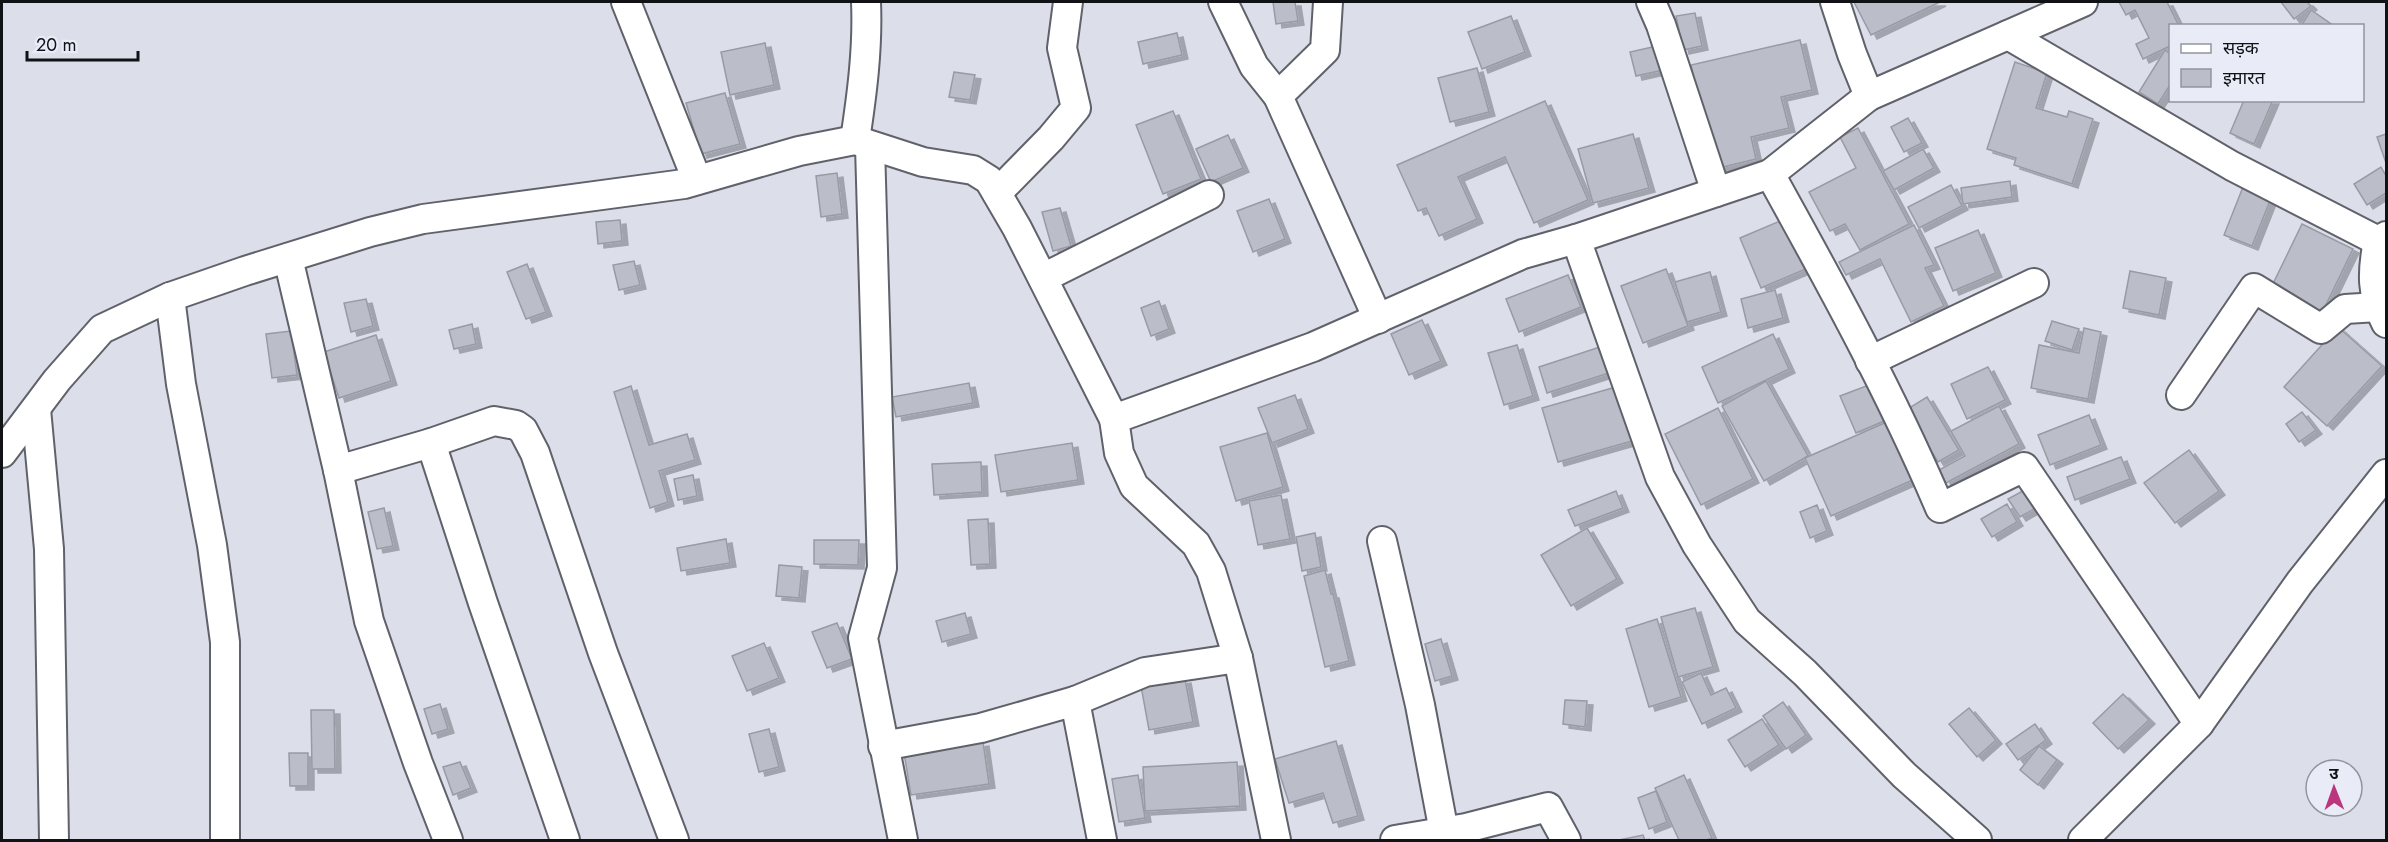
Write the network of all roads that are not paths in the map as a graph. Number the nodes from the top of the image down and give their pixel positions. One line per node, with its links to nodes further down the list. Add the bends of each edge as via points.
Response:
1 (626, 2): 14 (street)
2 (866, 2): 12 (street)
3 (1068, 2): 16 (street, via 1062,48 1076,108)
4 (1223, 2): 10 (street, via 1254,66)
5 (1328, 2): 10 (street, via 1325,50)
6 (1651, 2): 15 (street)
7 (1835, 2): 11 (street)
8 (2083, 2): 9 (street)
9 (2008, 35): 11 (street); 19 (street, via 2232,166)
10 (1278, 96): 25 (street)
11 (1869, 96): 13 (street)
12 (862, 143): 14 (street, via 799,151); 16 (street, via 923,162 974,170 989,180); 38 (street, via 882,568 863,638)
13 (1770, 174): 15 (street); 26 (street)
14 (697, 180): 20 (street, via 423,219)
15 (1716, 192): 18 (street)
16 (997, 194): 21 (street)
17 (1209, 195): 21 (street)
18 (1576, 239): 25 (street, via 1523,255); 50 (street, via 1660,477 1697,545 1747,621 1805,673 1904,775)
19 (2382, 239): 24 (street, via 2373,270)
20 (288, 258): 23 (street); 32 (street)
21 (1043, 278): 29 (street)
22 (2034, 283): 26 (street)
23 (170, 297): 28 (street, via 102,329); 41 (street, via 225,642)
24 (2382, 315): 27 (street, via 2345,309 2320,329 2254,288)
25 (1378, 319): 29 (street, via 1313,348)
26 (1870, 361): 37 (street, via 1940,508 2024,467)
27 (2181, 395)
28 (36, 409): 31 (street); 40 (street, via 49,549)
29 (1114, 419): 35 (street, via 1119,453 1134,486 1196,544 1211,571)
30 (432, 443): 32 (street); 43 (street); 44 (street, via 494,421 523,430 536,453 603,653)
31 (2, 453)
32 (338, 470): 42 (street, via 369,621)
33 (2386, 474): 37 (street, via 2300,582)
34 (1382, 541): 39 (street)
35 (1238, 658): 36 (street, via 1145,672); 47 (street)
36 (1075, 701): 38 (street, via 981,728); 46 (street)
37 (2199, 724): 51 (street)
38 (883, 746): 45 (street)
39 (1444, 832): 48 (street); 49 (street, via 1548,807)
40 (54, 840)
41 (225, 840)
42 (448, 840)
43 (565, 840)
44 (674, 840)
45 (903, 840)
46 (1102, 840)
47 (1276, 840)
48 (1395, 840)
49 (1566, 840)
50 (1977, 840)
51 (2083, 840)

